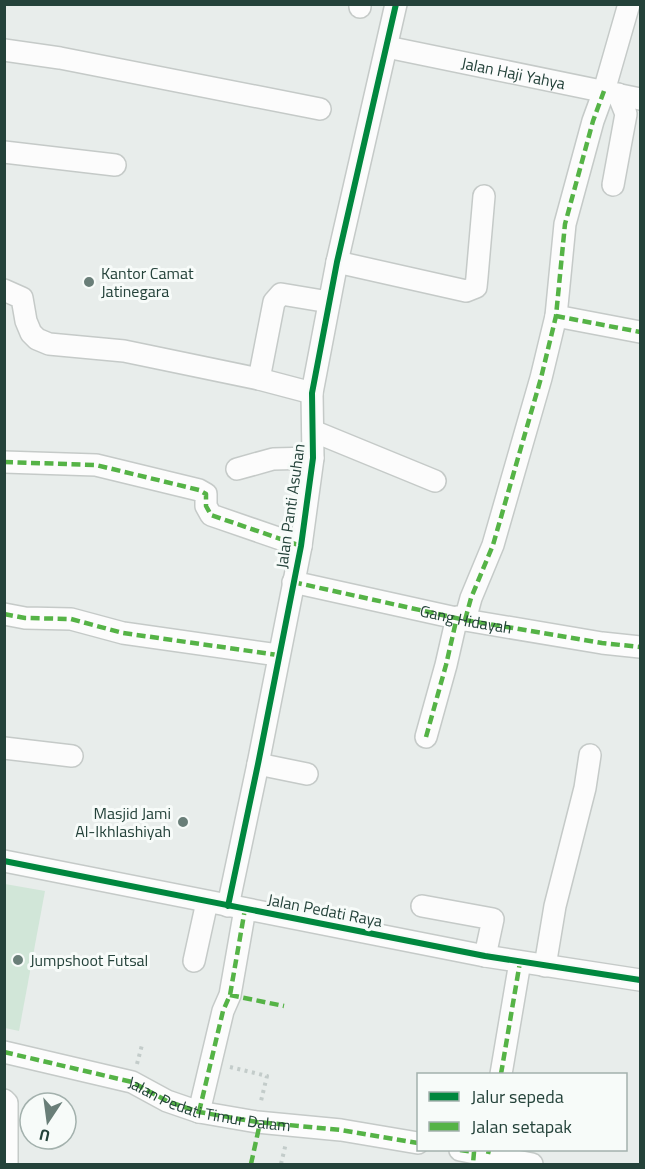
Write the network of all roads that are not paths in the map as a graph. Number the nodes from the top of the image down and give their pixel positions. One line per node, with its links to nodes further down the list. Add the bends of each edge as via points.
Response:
1 (396, 4): 3 (street, Jalan Panti Asuhan)
2 (629, 4): 5 (street)
3 (387, 47): 5 (street, Jalan Haji Yahya); 12 (street, Jalan Panti Asuhan)
4 (4, 50): 7 (street)
5 (611, 93): 6 (street, Jalan Haji Yahya); 10 (street, via 626,114); 15 (street, via 593,121 565,224)
6 (640, 99)
7 (321, 109)
8 (4, 152): 9 (street)
9 (115, 165)
10 (614, 185)
11 (484, 196): 12 (street, via 476,287 472,290)
12 (337, 262): 14 (street, Jalan Panti Asuhan)
13 (4, 290): 17 (street, via 22,298 31,333 49,344 124,351)
14 (329, 302): 17 (street, via 282,294 274,302); 18 (street, Jalan Panti Asuhan)
15 (556, 316): 16 (street); 27 (street, via 493,545)
16 (640, 332)
17 (259, 379): 18 (street)
18 (312, 393): 19 (street, Jalan Panti Asuhan)
19 (313, 431): 20 (street, Jalan Panti Asuhan); 23 (street)
20 (313, 458): 22 (street, via 273,459); 24 (street, Jalan Panti Asuhan)
21 (4, 462): 24 (street, via 96,465 199,490 206,494 211,514)
22 (237, 469)
23 (435, 482)
24 (301, 546): 25 (street, Jalan Panti Asuhan)
25 (293, 582): 27 (street, Gang Hidayah); 29 (street, Jalan Panti Asuhan)
26 (4, 614): 29 (street, via 71,619 123,633)
27 (461, 619): 28 (street, Gang Hidayah); 30 (street)
28 (640, 647)
29 (278, 655): 34 (street, Jalan Panti Asuhan)
30 (426, 737)
31 (4, 748): 33 (street)
32 (590, 754): 43 (street)
33 (72, 756)
34 (258, 764): 35 (street); 39 (street, Jalan Panti Asuhan)
35 (307, 774)
36 (4, 861): 37 (street, Jalan Pedati Raya)
37 (207, 902): 39 (street, Jalan Pedati Raya); 41 (street)
38 (422, 906): 40 (street, via 493,919)
39 (237, 908): 40 (street, Jalan Pedati Raya); 48 (street, Jalan Panti Asuhan, via 230,995)
40 (485, 956): 42 (street, Jalan Pedati Raya)
41 (194, 961)
42 (520, 962): 43 (street, Jalan Pedati Raya); 46 (street)
43 (545, 966): 44 (street, Jalan Pedati Raya)
44 (640, 980)
45 (4, 1052): 48 (street, Jalan Pedati Timur Dalam, via 132,1082 167,1101)
46 (501, 1073)
47 (4, 1100): 51 (street)
48 (199, 1112): 49 (street, Jalan Pedati Timur Dalam)
49 (417, 1143)
50 (477, 1154): 52 (street)
51 (8, 1164)
52 (532, 1164)

